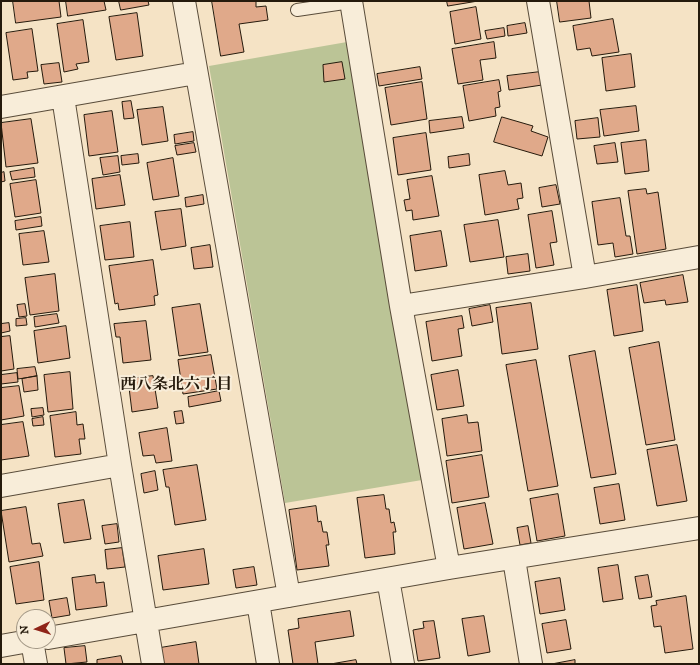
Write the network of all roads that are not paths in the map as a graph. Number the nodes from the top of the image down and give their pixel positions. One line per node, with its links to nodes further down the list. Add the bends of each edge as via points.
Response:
1 (184, 1): 5 (street)
2 (538, 1): 9 (street)
3 (351, 2): 4 (lane); 10 (street)
4 (297, 10)
5 (196, 73): 6 (street); 17 (street)
6 (63, 97): 7 (street); 11 (street)
7 (1, 107)
8 (699, 257): 9 (street)
9 (585, 277): 10 (street)
10 (401, 306): 15 (street)
11 (120, 465): 12 (street); 19 (street)
12 (1, 486)
13 (699, 528): 14 (street)
14 (514, 559): 15 (street); 28 (street)
15 (449, 568): 16 (street)
16 (388, 579): 17 (street); 27 (street)
17 (289, 596): 18 (street)
18 (258, 602): 19 (street); 26 (street)
19 (146, 620): 20 (street); 25 (street)
20 (56, 637)
21 (16, 643): 22 (street)
22 (1, 646)
23 (33, 649): 24 (street)
24 (36, 664)
25 (153, 664)
26 (268, 664)
27 (403, 664)
28 (531, 664)

